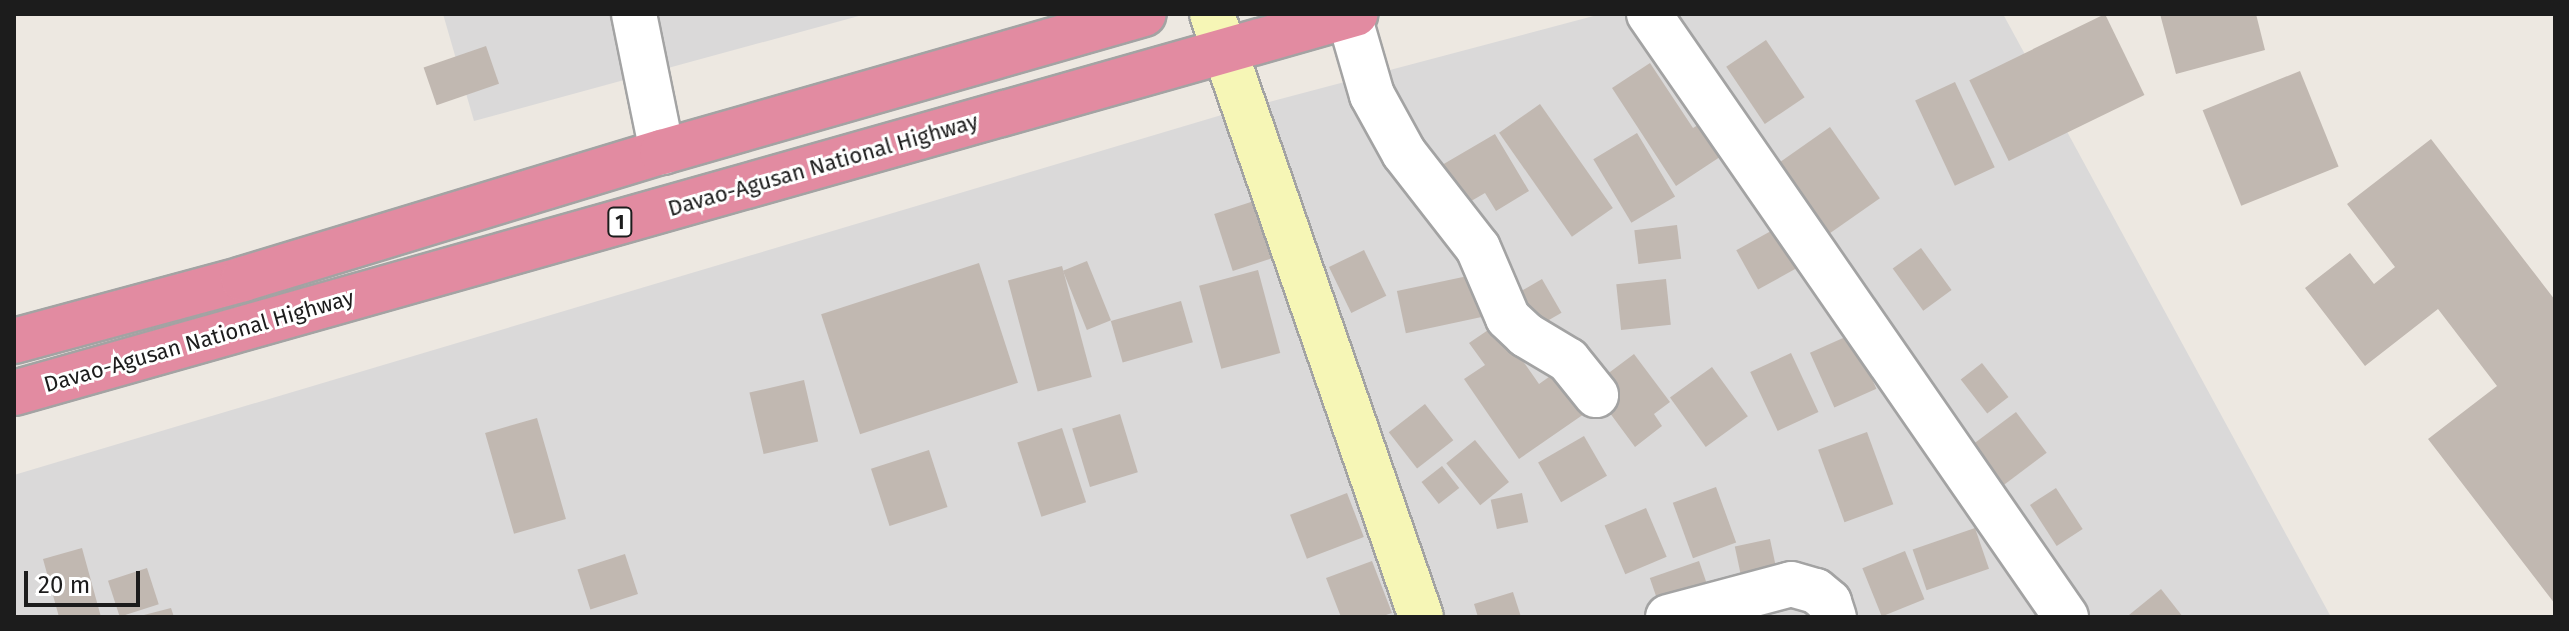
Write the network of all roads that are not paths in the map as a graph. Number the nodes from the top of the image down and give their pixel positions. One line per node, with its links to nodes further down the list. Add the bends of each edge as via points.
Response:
1 (634, 14): 6 (street)
2 (1144, 14): 6 (highway)
3 (1649, 14): 15 (street)
4 (1352, 15): 5 (highway, Davao-Agusan National Highway / 1); 11 (street, via 1372,95 1404,153 1478,248 1508,318 1568,360)
5 (1219, 34): 8 (highway, Davao-Agusan National Highway / 1); 12 (street)
6 (662, 152): 7 (highway)
7 (243, 279): 8 (highway); 9 (highway)
8 (255, 325): 10 (highway, Davao-Agusan National Highway / 1)
9 (14, 341)
10 (14, 393)
11 (1596, 395)
12 (1421, 617)
13 (1668, 617): 14 (street, via 1791,584 1816,591 1829,602)
14 (1834, 617)
15 (2066, 617)

